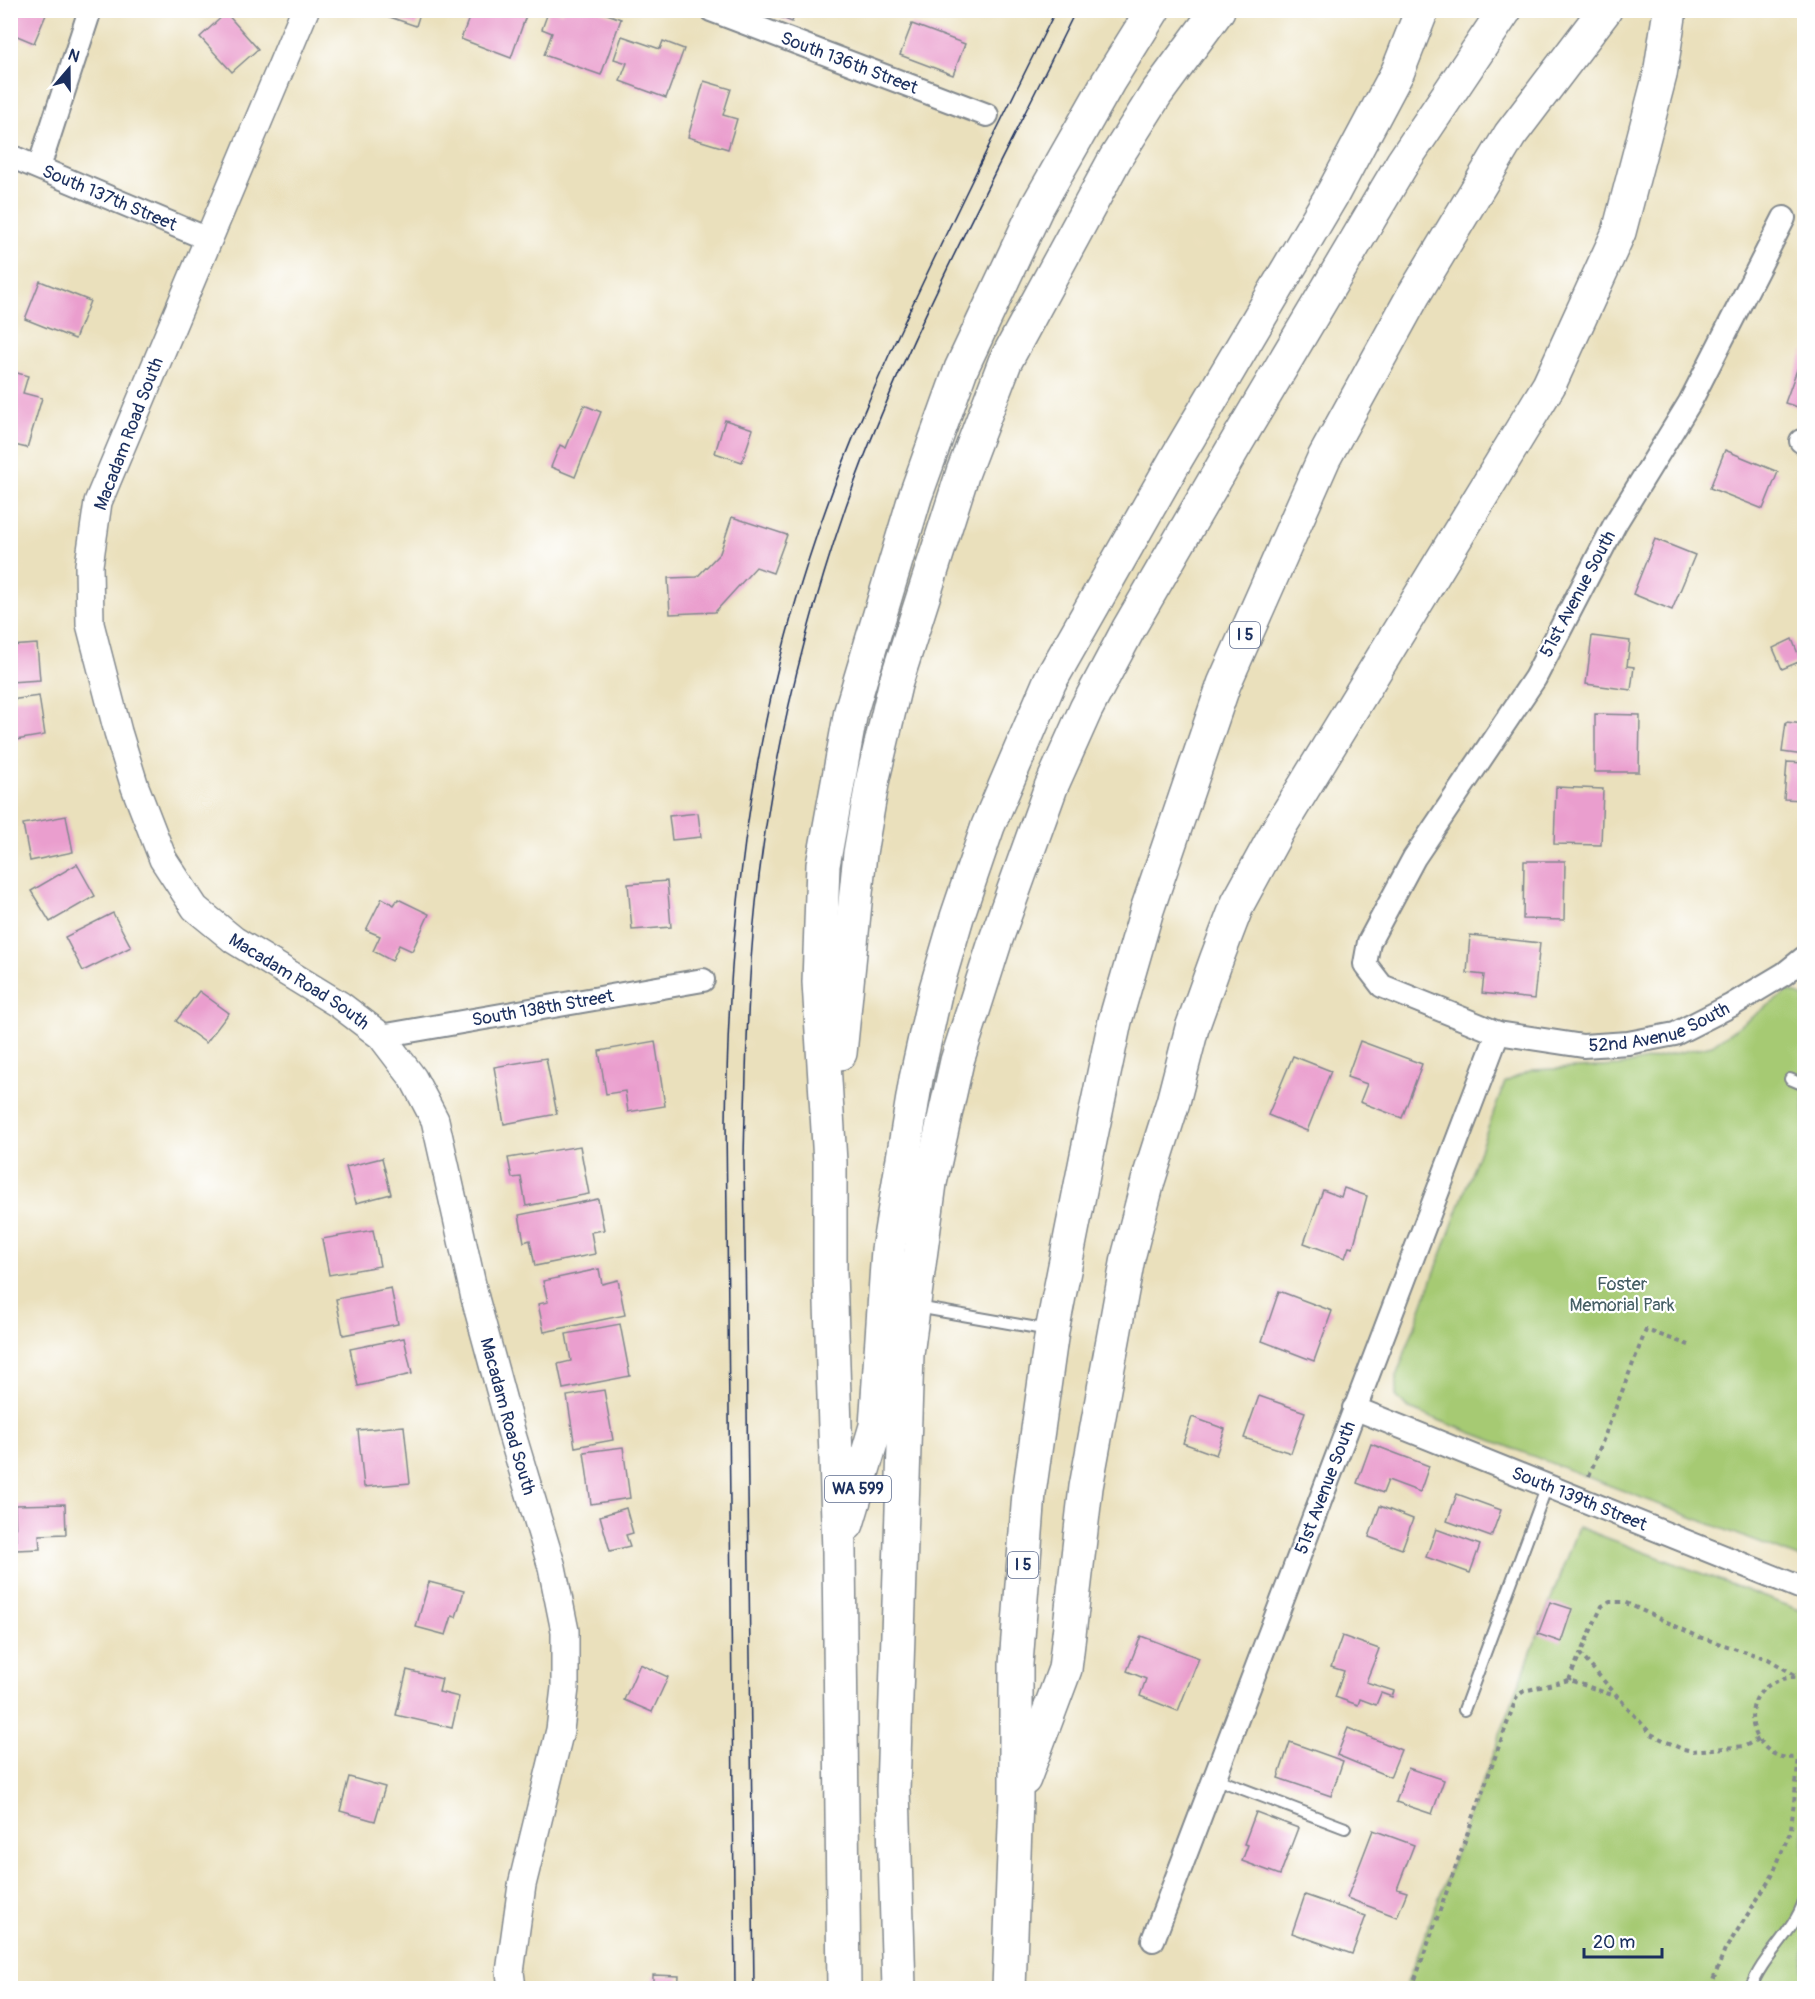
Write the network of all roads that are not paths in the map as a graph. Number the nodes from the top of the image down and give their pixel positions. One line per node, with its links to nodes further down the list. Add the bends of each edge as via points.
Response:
1 (90, 10): 12 (street)
2 (305, 10): 14 (street, Macadam Road South)
3 (711, 10): 10 (street, South 136th Street)
4 (1152, 10): 22 (highway, via 1037,207 961,369 915,497 851,711 823,865 819,982)
5 (1218, 10): 22 (highway, via 1156,94 1115,159 1047,283 1005,362 960,483 895,685 873,778 860,853)
6 (1422, 10): 27 (highway, WA 599, via 1398,71 1333,193 1050,681 988,826 936,989 916,1079 888,1250 876,1426)
7 (1505, 10): 23 (highway, via 1403,162 1226,460 1086,709 1051,787 957,1061 930,1183)
8 (1605, 10): 24 (highway, I 5, via 1510,135 1413,296 1324,458 1224,684 1167,849 1115,1021)
9 (1670, 10): 31 (highway, via 1660,75 1619,232 1549,385 1279,828 1238,903 1217,958 1192,1028 1128,1258 1086,1487 1065,1670)
10 (987, 115)
11 (10, 156): 12 (street, South 137th Street)
12 (39, 167): 14 (street, South 137th Street)
13 (1784, 218): 18 (street, 51st Avenue South, via 1690,402 1615,524 1535,678 1414,858 1369,942 1365,964 1382,986)
14 (208, 239): 19 (street, Macadam Road South, via 98,502 89,565 90,624 135,787 163,860 195,908 234,940 340,1005)
15 (1804, 958): 16 (street, 52nd Avenue South)
16 (1795, 978): 18 (street, 52nd Avenue South, via 1675,1034 1628,1043 1583,1046)
17 (703, 980): 19 (street, South 138th Street)
18 (1498, 1034): 25 (street, 51st Avenue South)
19 (381, 1036): 35 (street, Macadam Road South, via 413,1078 435,1120 476,1298 552,1567 565,1631 560,1730 522,1885 510,1972)
20 (1790, 1079): 21 (lane)
21 (1804, 1085)
22 (830, 1162): 27 (highway)
23 (914, 1306): 24 (lane); 37 (highway, via 907,1354 902,1458 893,1791)
24 (1052, 1331): 31 (highway, I 5, via 1023,1558 1016,1664)
25 (1354, 1408): 26 (street, South 139th Street); 30 (street, 51st Avenue South)
26 (1547, 1486): 28 (street, South 139th Street); 29 (lane)
27 (839, 1551): 36 (highway)
28 (1804, 1589)
29 (1464, 1710)
30 (1214, 1778): 32 (lane); 34 (street, 51st Avenue South)
31 (1016, 1800): 38 (highway, I 5)
32 (1345, 1828)
33 (1804, 1902): 39 (lane, via 1796,1920 1755,1976)
34 (1153, 1940)
35 (512, 1989)
36 (844, 1989)
37 (899, 1989)
38 (1009, 1989)
39 (1751, 1989)

